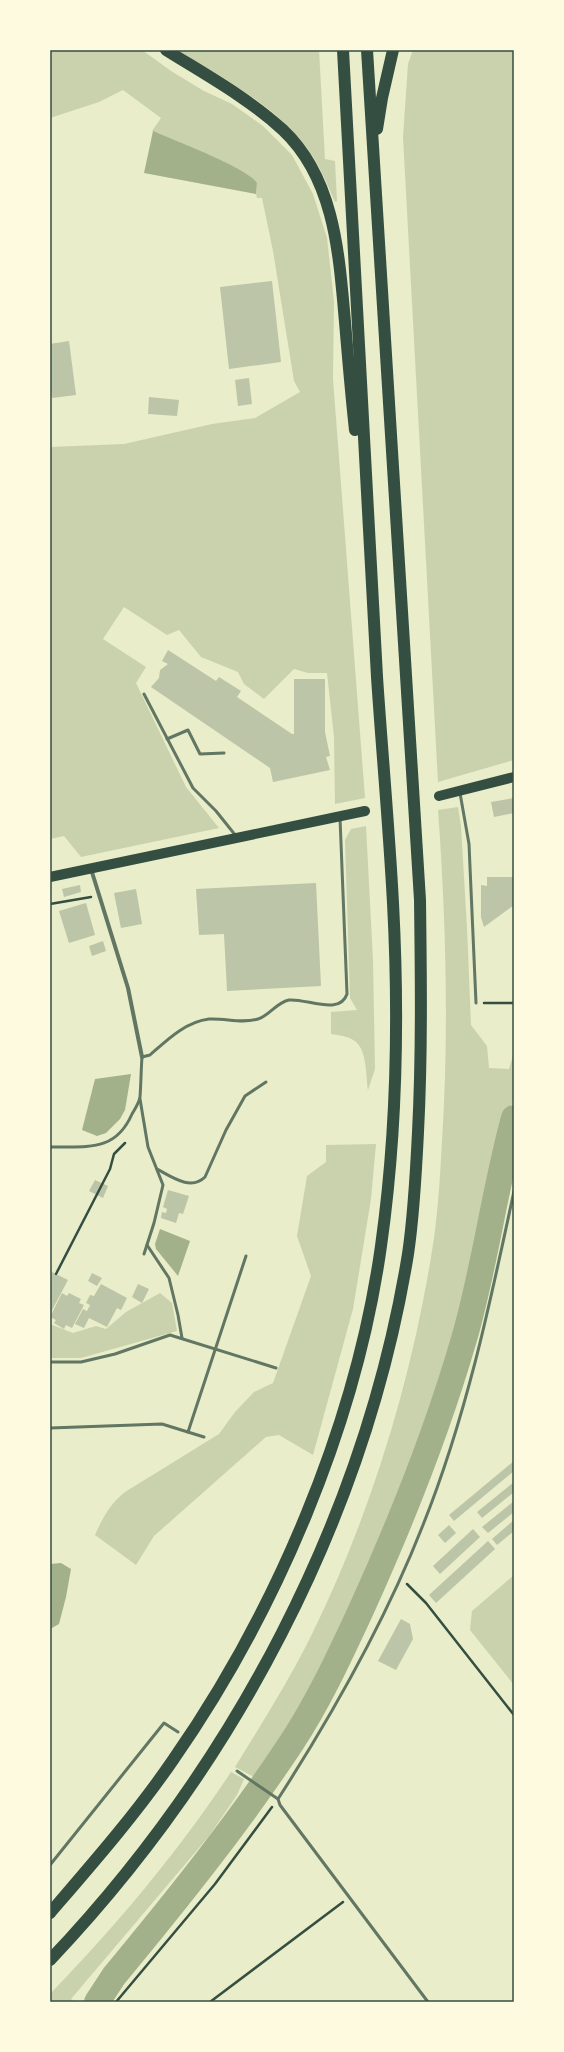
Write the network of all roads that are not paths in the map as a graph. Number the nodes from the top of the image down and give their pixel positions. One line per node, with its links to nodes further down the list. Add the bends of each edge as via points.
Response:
1 (166, 50): 7 (highway, via 254,105 284,131 306,158 324,193 339,257)
2 (343, 50): 7 (highway)
3 (367, 50): 5 (highway)
4 (393, 50): 5 (highway)
5 (373, 152): 40 (highway, via 420,900 420,1096 416,1174 408,1251 393,1335 366,1429 332,1522 289,1619 242,1706 197,1777 140,1854)
6 (144, 694): 8 (lane)
7 (379, 710): 39 (highway, via 393,904 394,1095 381,1248 360,1352 340,1422 307,1511 266,1604 219,1690 172,1762 120,1831)
8 (167, 739): 9 (lane, via 188,730 200,754); 15 (lane, via 193,788)
9 (224, 753)
10 (514, 777): 11 (main road)
11 (460, 791): 12 (main road); 18 (lane, via 469,844)
12 (439, 796)
13 (365, 811): 14 (main road)
14 (340, 817): 15 (main road); 19 (lane, via 347,994 345,1001 328,1005 288,1000 260,1018 248,1022 209,1019 190,1024 150,1055)
15 (238, 838): 16 (main road)
16 (91, 869): 17 (main road); 19 (street, via 128,988)
17 (50, 877)
18 (476, 1003)
19 (142, 1057): 21 (lane)
20 (266, 1082): 23 (lane, via 245,1096 201,1182 184,1182)
21 (140, 1099): 22 (lane, via 130,1120 113,1141); 23 (lane, via 148,1147)
22 (50, 1147)
23 (157, 1169): 25 (lane, via 163,1185)
24 (514, 1191): 37 (lane, via 494,1285 464,1403 423,1526 379,1625 348,1685)
25 (147, 1246): 26 (lane); 28 (lane, via 169,1278)
26 (144, 1254)
27 (246, 1256): 29 (lane)
28 (182, 1338): 29 (lane); 30 (lane, via 170,1335 115,1354 81,1362)
29 (215, 1349): 31 (lane); 33 (lane)
30 (50, 1362)
31 (276, 1368)
32 (50, 1428): 33 (lane, via 162,1424)
33 (188, 1432): 34 (lane)
34 (204, 1437)
35 (178, 1732): 38 (lane, via 164,1723)
36 (237, 1771): 37 (lane)
37 (277, 1798): 41 (lane, via 348,1898)
38 (50, 1865)
39 (50, 1913)
40 (51, 1960)
41 (428, 2002)

